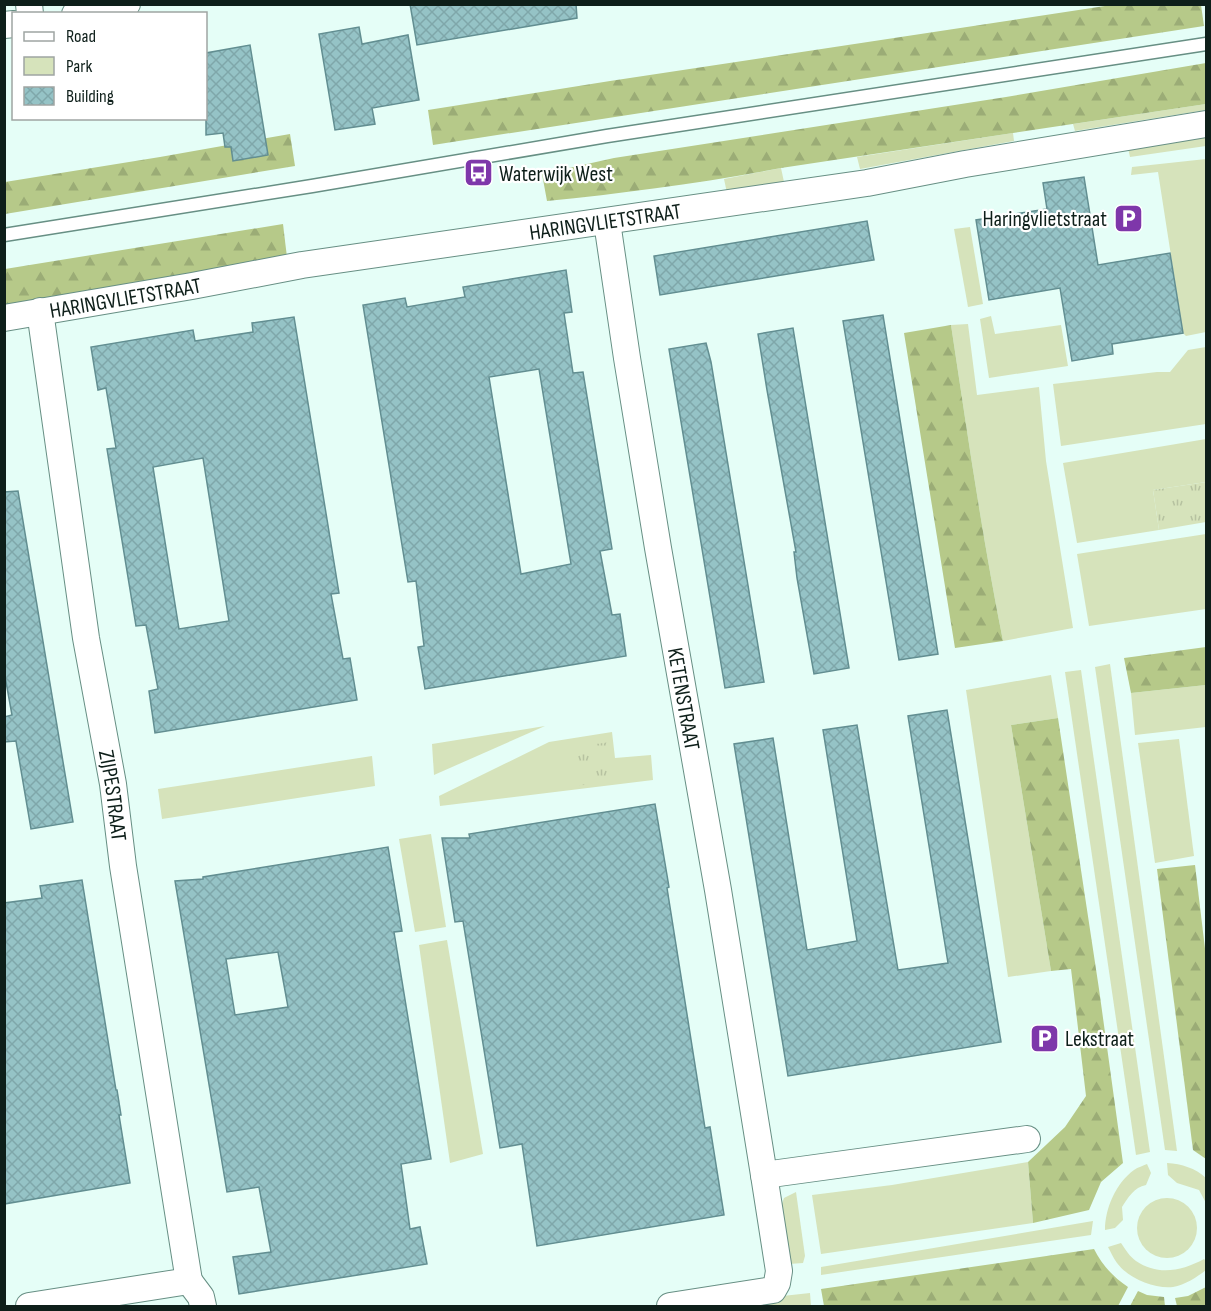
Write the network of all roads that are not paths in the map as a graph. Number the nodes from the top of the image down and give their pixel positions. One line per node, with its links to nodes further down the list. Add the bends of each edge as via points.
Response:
1 (127, 4): 2 (street)
2 (85, 12)
3 (1206, 44): 6 (lane)
4 (1206, 124): 5 (street, HARINGVLIETSTRAAT, via 867,183)
5 (607, 222): 7 (street, HARINGVLIETSTRAAT, via 314,263); 10 (street, KETENSTRAAT)
6 (4, 235)
7 (40, 311): 8 (street, HARINGVLIETSTRAAT); 11 (street, ZIJPESTRAAT, via 86,638 113,784)
8 (4, 318)
9 (1027, 1139): 10 (street)
10 (764, 1175): 14 (street, via 779,1271 772,1290)
11 (189, 1281): 12 (street); 13 (street)
12 (29, 1306)
13 (203, 1306)
14 (670, 1306)

